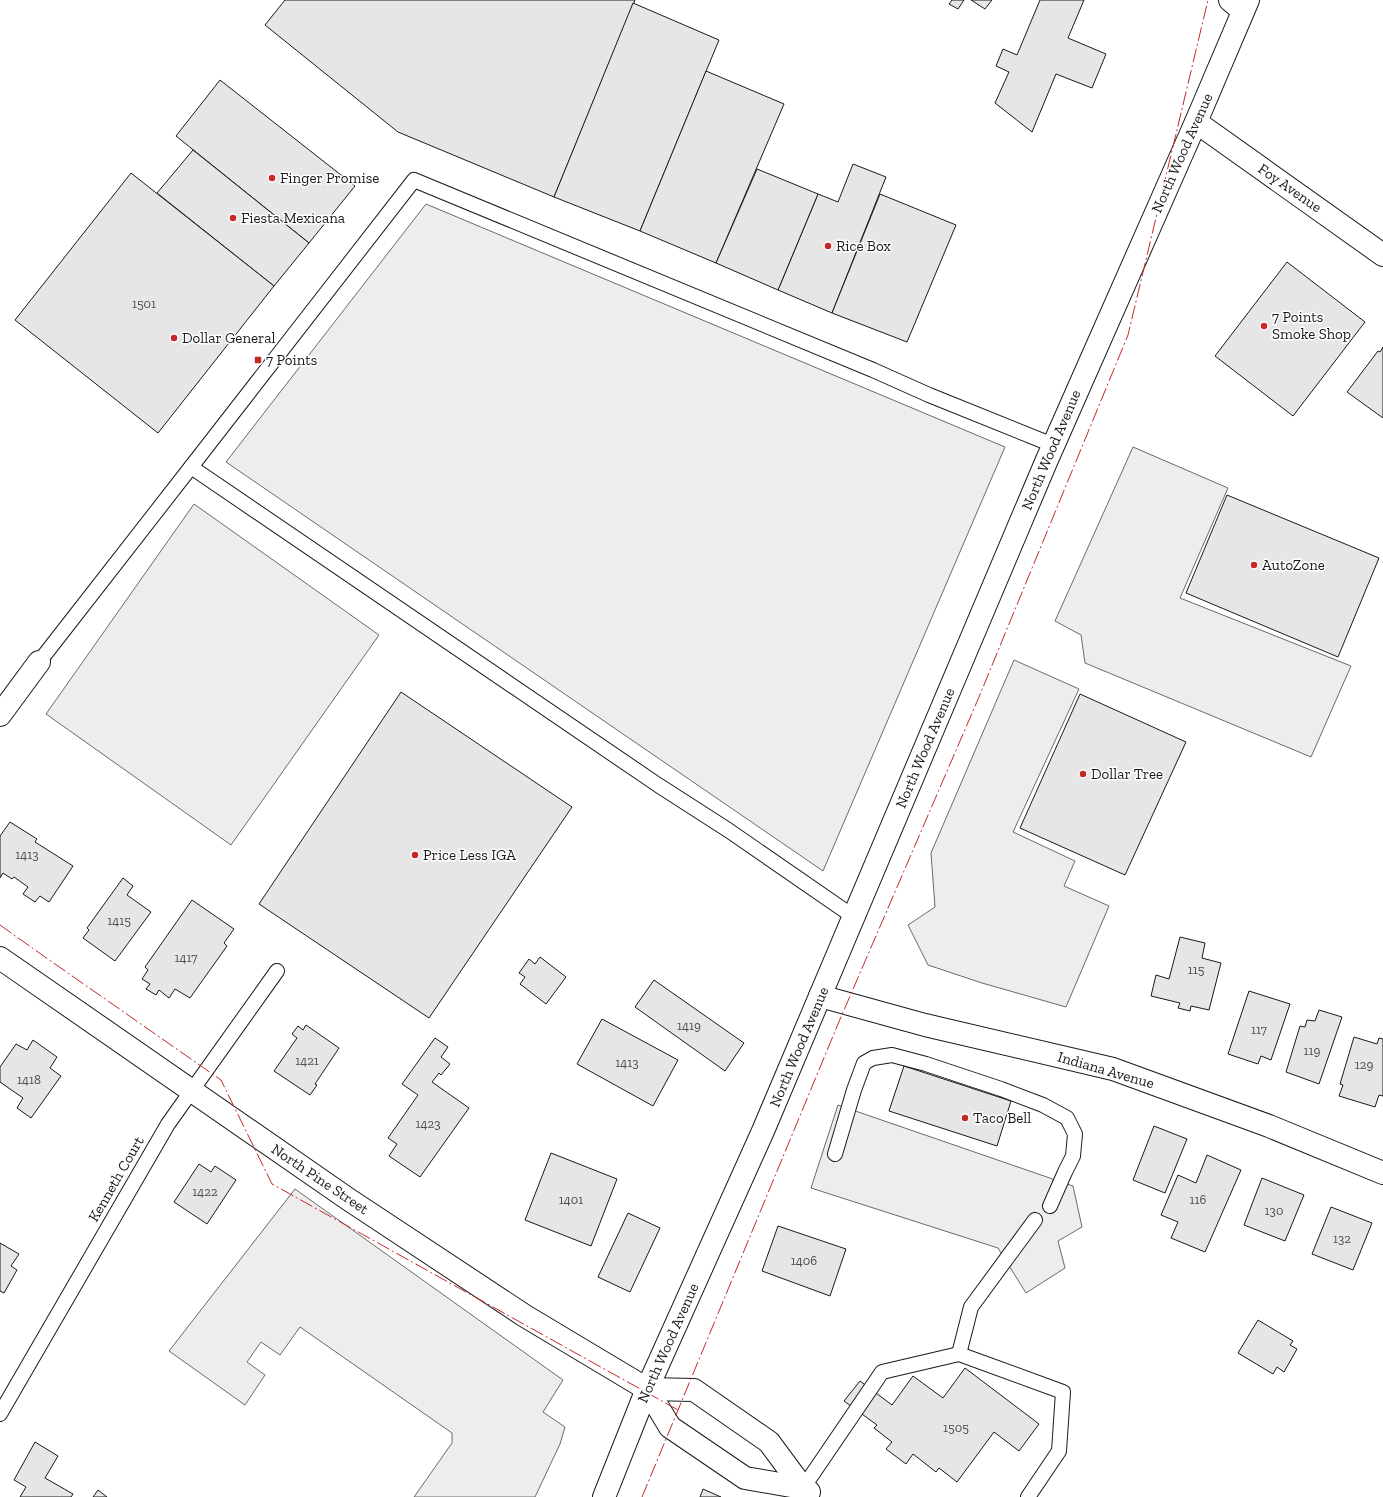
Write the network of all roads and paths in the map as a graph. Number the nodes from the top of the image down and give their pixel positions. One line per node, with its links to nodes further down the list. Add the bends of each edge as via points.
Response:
1 (1240, 4): 2 (main road, North Wood Avenue)
2 (1196, 122): 3 (main road, Foy Avenue); 4 (main road, North Wood Avenue)
3 (1383, 255)
4 (1053, 445): 5 (lane, via 414,180); 8 (main road, North Wood Avenue)
5 (191, 467): 6 (lane); 8 (lane)
6 (39, 662): 7 (main road)
7 (0, 715)
8 (854, 917): 11 (main road, North Wood Avenue)
9 (0, 958): 12 (main road, North Pine Street)
10 (277, 971): 12 (lane, Kenneth Court)
11 (820, 996): 14 (main road, Indiana Avenue, via 925,1025 1113,1069 1269,1126); 18 (main road, North Wood Avenue, via 763,1131)
12 (191, 1091): 18 (main road, North Pine Street, via 524,1316); 19 (lane, Kenneth Court, via 168,1124)
13 (836, 1154): 15 (lane, via 864,1064 873,1058 892,1055 1001,1089 1043,1105 1067,1118 1075,1134 1073,1156)
14 (1383, 1173)
15 (1050, 1206)
16 (1035, 1220): 17 (lane, via 971,1307)
17 (959, 1354): 20 (lane, via 882,1372); 22 (lane, via 1063,1392 1059,1451)
18 (647, 1389): 20 (main road, North Pine Street, via 670,1427 745,1478); 20 (main road, North Pine Street, via 694,1390 769,1442); 21 (main road, North Wood Avenue)
19 (0, 1414)
20 (809, 1493)
21 (604, 1497)
22 (1028, 1497)

